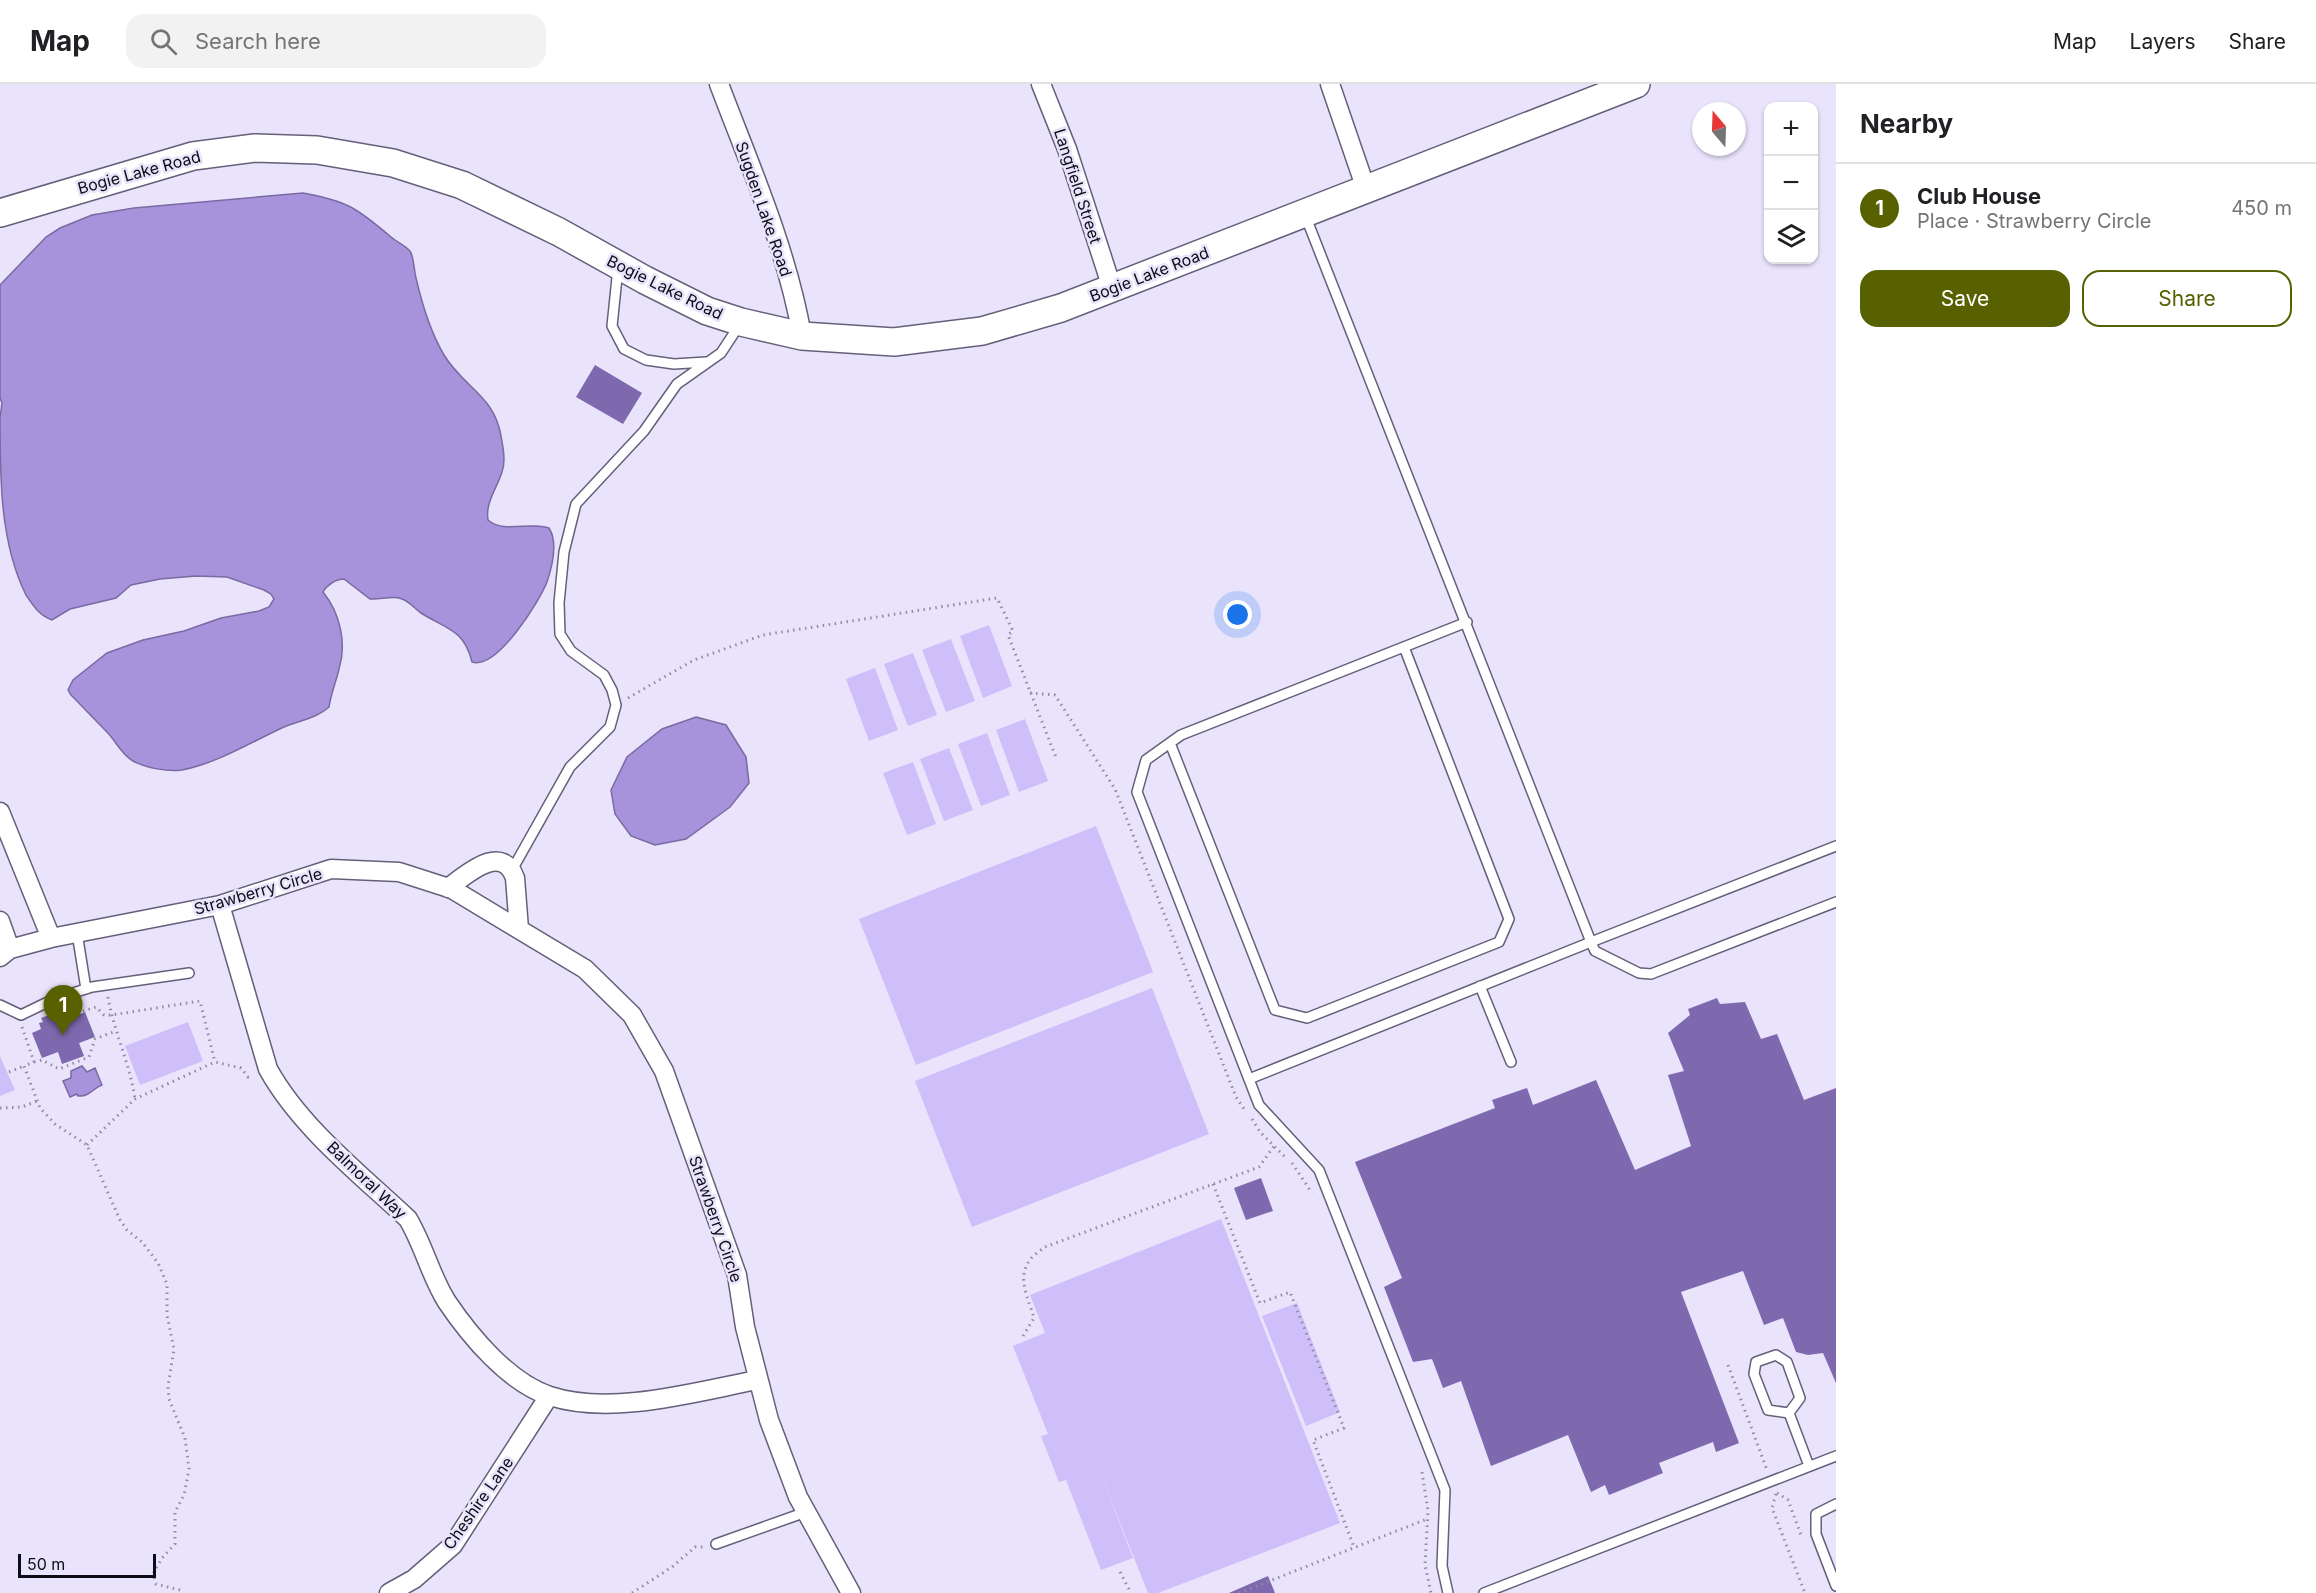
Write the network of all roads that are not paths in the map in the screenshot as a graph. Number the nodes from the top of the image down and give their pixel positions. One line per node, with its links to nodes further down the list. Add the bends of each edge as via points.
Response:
1 (719, 84): 11 (street, Sugden Lake Road, via 792,287)
2 (1041, 84): 9 (street, Langfield Street, via 1068,149)
3 (1330, 84): 5 (street)
4 (1621, 87): 5 (main road, Bogie Lake Road)
5 (1366, 189): 7 (main road, Bogie Lake Road)
6 (0, 213): 8 (main road, Bogie Lake Road, via 193,156 255,148 317,150 393,163 462,184)
7 (1305, 213): 9 (main road, Bogie Lake Road); 13 (lane)
8 (619, 265): 10 (main road, Bogie Lake Road, via 707,311); 12 (lane, via 612,326 624,349 646,360 674,364)
9 (1112, 288): 11 (main road, Bogie Lake Road, via 982,331 894,342)
10 (741, 322): 11 (main road, Bogie Lake Road); 12 (lane, via 721,353)
11 (802, 336)
12 (708, 362): 18 (lane, via 677,384 644,431 576,504 564,552 560,634 571,651 604,675 616,705 610,728 570,767)
13 (1467, 622): 14 (lane); 26 (lane)
14 (1404, 647): 15 (lane, via 1181,735); 15 (lane, via 1509,919 1499,942 1307,1018 1275,1010)
15 (1170, 743): 33 (lane, via 1146,760 1137,792)
16 (0, 812): 25 (street)
17 (1836, 846): 26 (lane)
18 (512, 870): 19 (street, via 492,861); 23 (street)
19 (448, 888): 21 (street, Strawberry Circle, via 399,872 331,869); 23 (street, Strawberry Circle)
20 (1836, 902): 26 (lane, via 1651,974 1639,973 1595,951)
21 (220, 905): 24 (street, Strawberry Circle); 35 (street, Balmoral Way, via 268,1069 302,1118 408,1220 445,1299 464,1327 507,1370)
22 (0, 921): 27 (street)
23 (519, 929): 34 (street, Strawberry Circle, via 585,969 632,1015 664,1071 737,1275)
24 (77, 933): 25 (street, Strawberry Circle); 30 (lane)
25 (51, 938): 27 (street, Strawberry Circle)
26 (1592, 942): 29 (lane)
27 (5, 953)
28 (189, 973): 30 (lane)
29 (1480, 986): 32 (lane); 33 (lane)
30 (86, 989): 31 (lane, via 21,1015)
31 (0, 1005)
32 (1511, 1062)
33 (1249, 1079): 45 (lane, via 1259,1106 1319,1170 1446,1490 1442,1566)
34 (757, 1380): 35 (street, Balmoral Way, via 617,1404 580,1403); 40 (street, Strawberry Circle, via 783,1460)
35 (549, 1396): 43 (street, Cheshire Lane, via 453,1545 414,1579)
36 (1789, 1413): 36 (lane, via 1800,1398 1787,1362 1776,1354 1756,1362 1754,1374 1768,1410); 38 (lane)
37 (1836, 1456): 38 (lane)
38 (1809, 1466): 46 (lane)
39 (1836, 1504): 42 (lane, via 1816,1514 1816,1534)
40 (806, 1512): 41 (lane); 44 (street, Strawberry Circle)
41 (716, 1544)
42 (1836, 1586)
43 (389, 1593)
44 (851, 1593)
45 (1448, 1593)
46 (1484, 1593)

